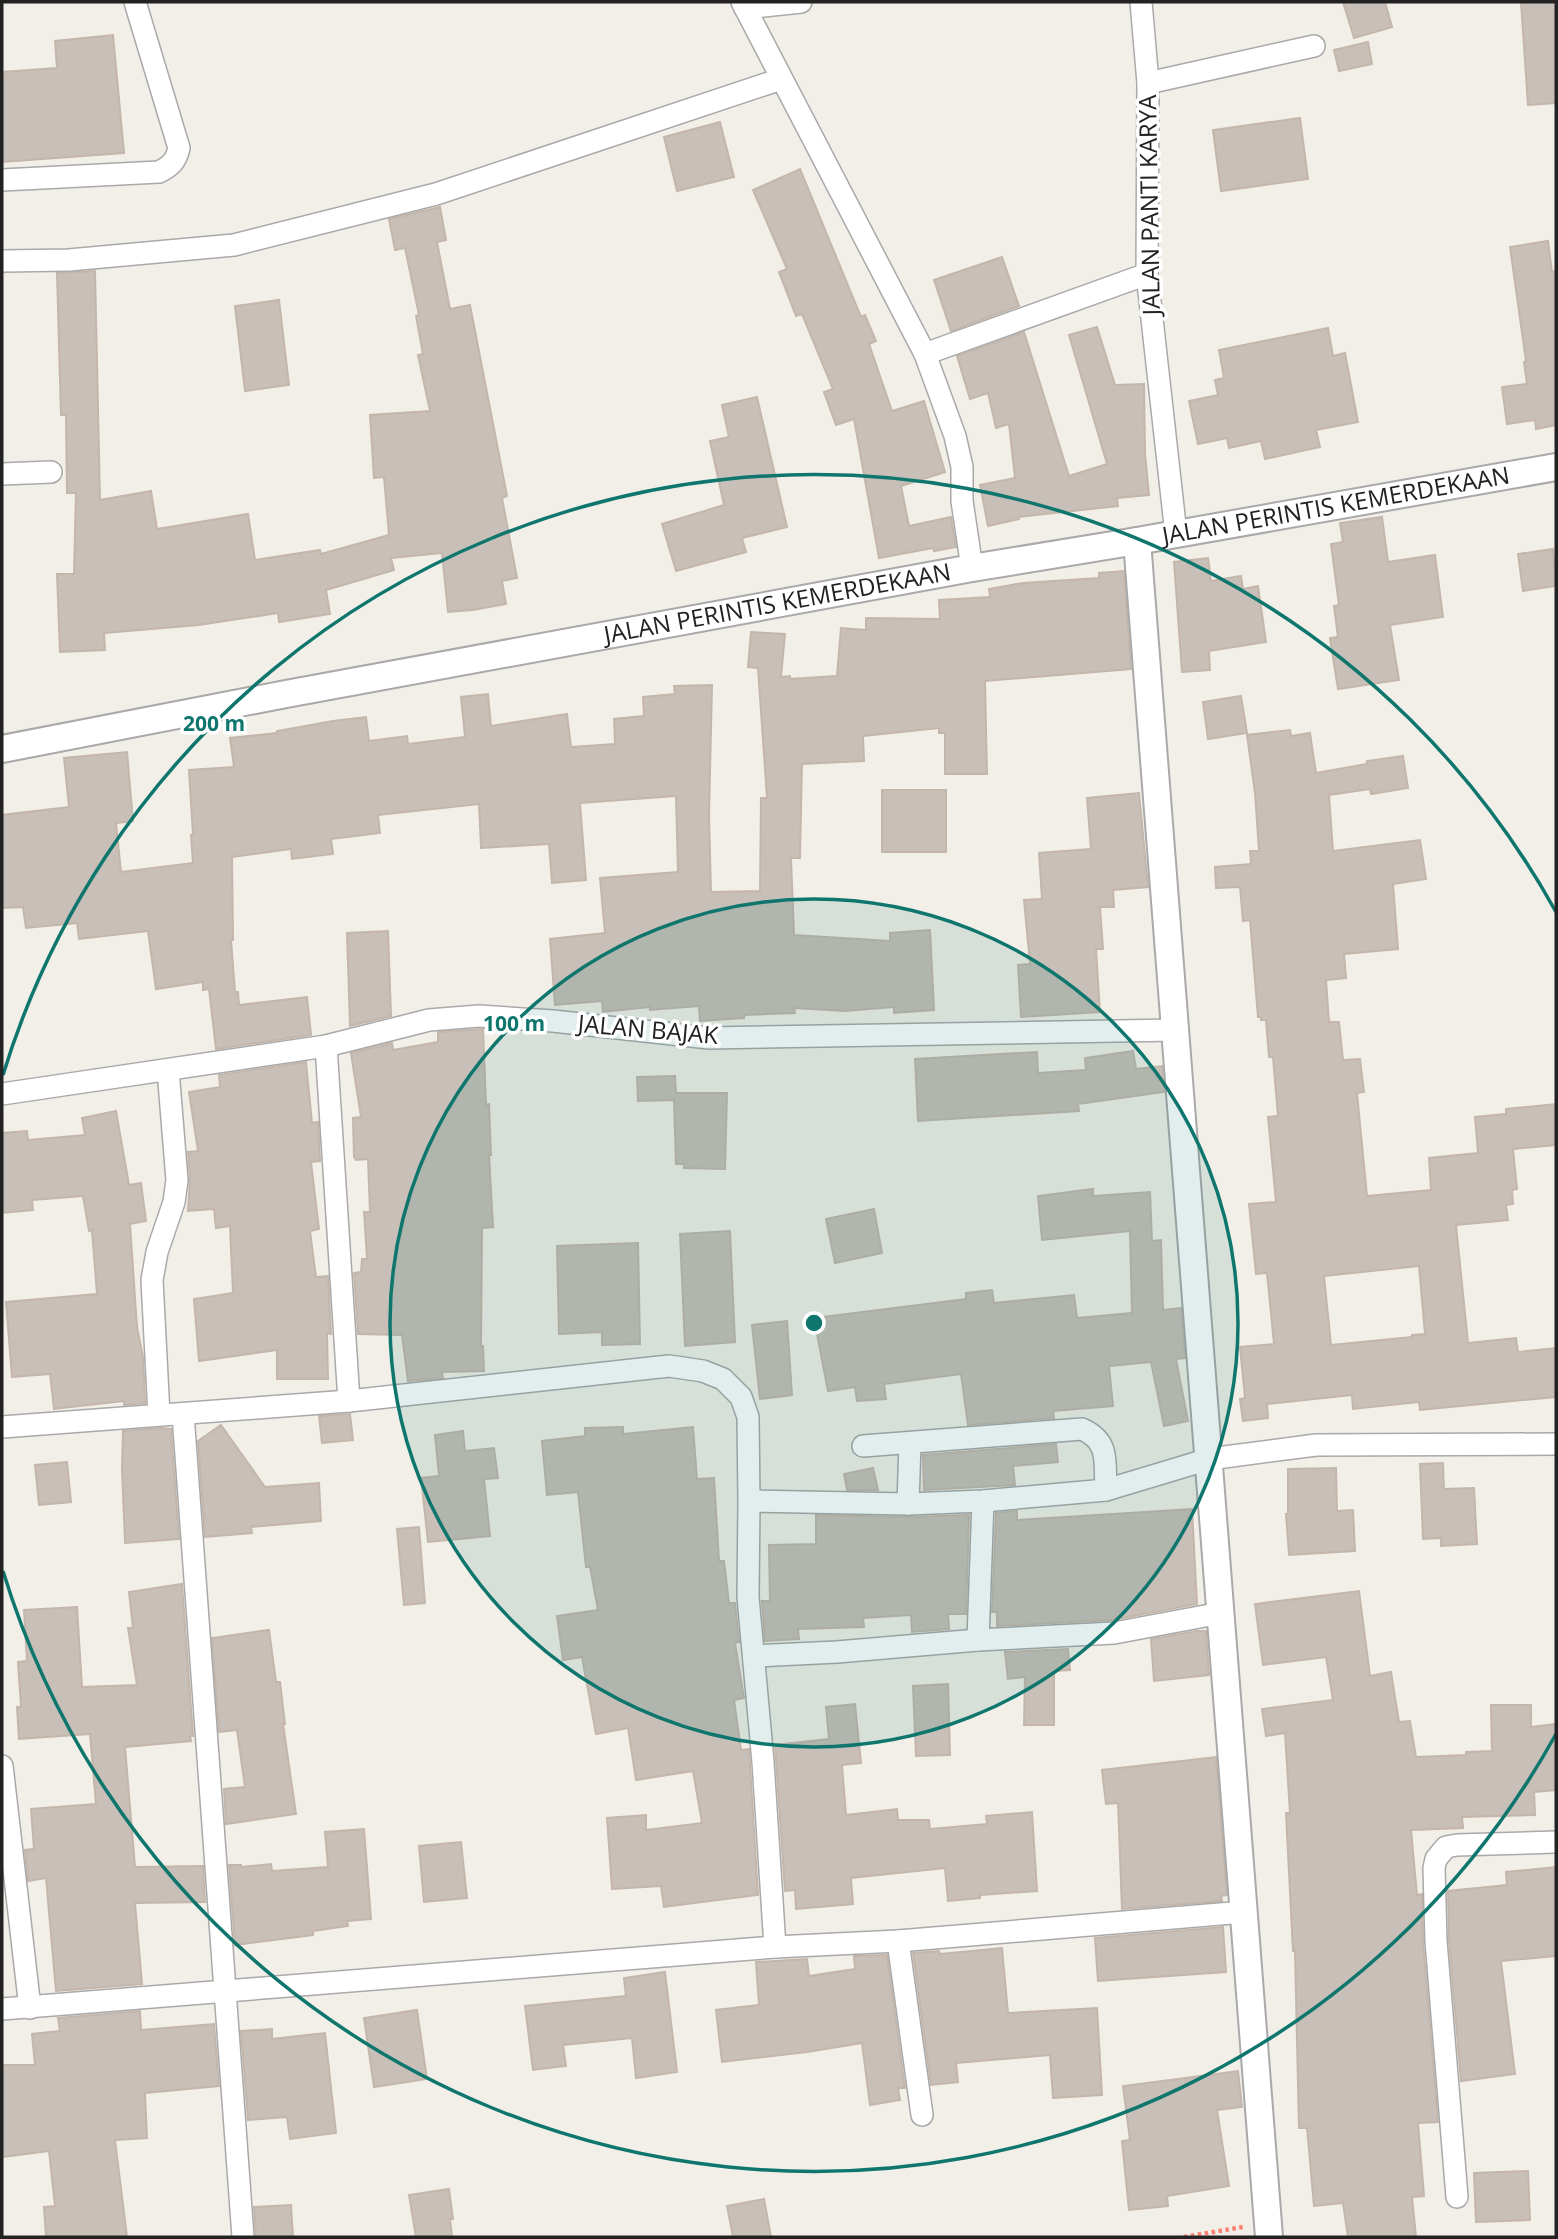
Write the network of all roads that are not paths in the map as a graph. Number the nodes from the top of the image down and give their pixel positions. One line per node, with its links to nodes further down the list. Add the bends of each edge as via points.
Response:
1 (135, 2): 8 (street, via 179,148 177,158 159,172)
2 (801, 2): 4 (street)
3 (1141, 2): 7 (street, JALAN PANTI KARYA)
4 (743, 5): 6 (street)
5 (1314, 46): 7 (street)
6 (781, 79): 9 (street, via 436,194 234,245 69,260); 11 (street)
7 (1148, 83): 10 (street, JALAN PANTI KARYA)
8 (2, 180)
9 (2, 261)
10 (1147, 274): 11 (street); 15 (street, JALAN PANTI KARYA)
11 (925, 354): 17 (street, via 958,446)
12 (1556, 467): 15 (street, JALAN PERINTIS KEMERDEKAAN)
13 (51, 472): 14 (street)
14 (2, 474)
15 (1176, 534): 16 (street, JALAN PERINTIS KEMERDEKAAN)
16 (1137, 541): 17 (street, JALAN PERINTIS KEMERDEKAAN); 19 (street)
17 (972, 568): 18 (street, JALAN PERINTIS KEMERDEKAAN)
18 (2, 749)
19 (1175, 1030): 20 (street, JALAN BAJAK, via 709,1038 479,1016 429,1020); 30 (street)
20 (327, 1046): 21 (street, JALAN BAJAK); 23 (street)
21 (168, 1070): 22 (street, JALAN BAJAK); 25 (street, via 177,1180 152,1280)
22 (2, 1094)
23 (349, 1401): 24 (street); 33 (street, via 669,1366 704,1371 723,1379 741,1397 748,1417)
24 (183, 1414): 25 (street); 43 (street)
25 (159, 1415): 26 (street)
26 (2, 1427)
27 (909, 1443): 29 (street); 31 (street, via 1082,1429 1101,1442); 34 (street)
28 (1556, 1444): 30 (street, via 1316,1445)
29 (863, 1446)
30 (1209, 1459): 31 (street); 35 (street)
31 (1106, 1490): 32 (street)
32 (983, 1501): 34 (street); 36 (street)
33 (749, 1502): 34 (street); 37 (street, via 748,1597)
34 (908, 1504)
35 (1221, 1613): 36 (street, via 1114,1633); 40 (street)
36 (978, 1640): 37 (street)
37 (754, 1656): 42 (street)
38 (2, 1766): 44 (street)
39 (1556, 1842): 47 (street, via 1457,1845 1446,1847 1436,1859 1436,1941)
40 (1244, 1912): 41 (street); 48 (street)
41 (898, 1941): 42 (street); 46 (street)
42 (775, 1947): 43 (street)
43 (224, 1991): 44 (street); 49 (street)
44 (30, 2008): 45 (street)
45 (2, 2009)
46 (922, 2115)
47 (1457, 2197)
48 (1269, 2230)
49 (243, 2237)

